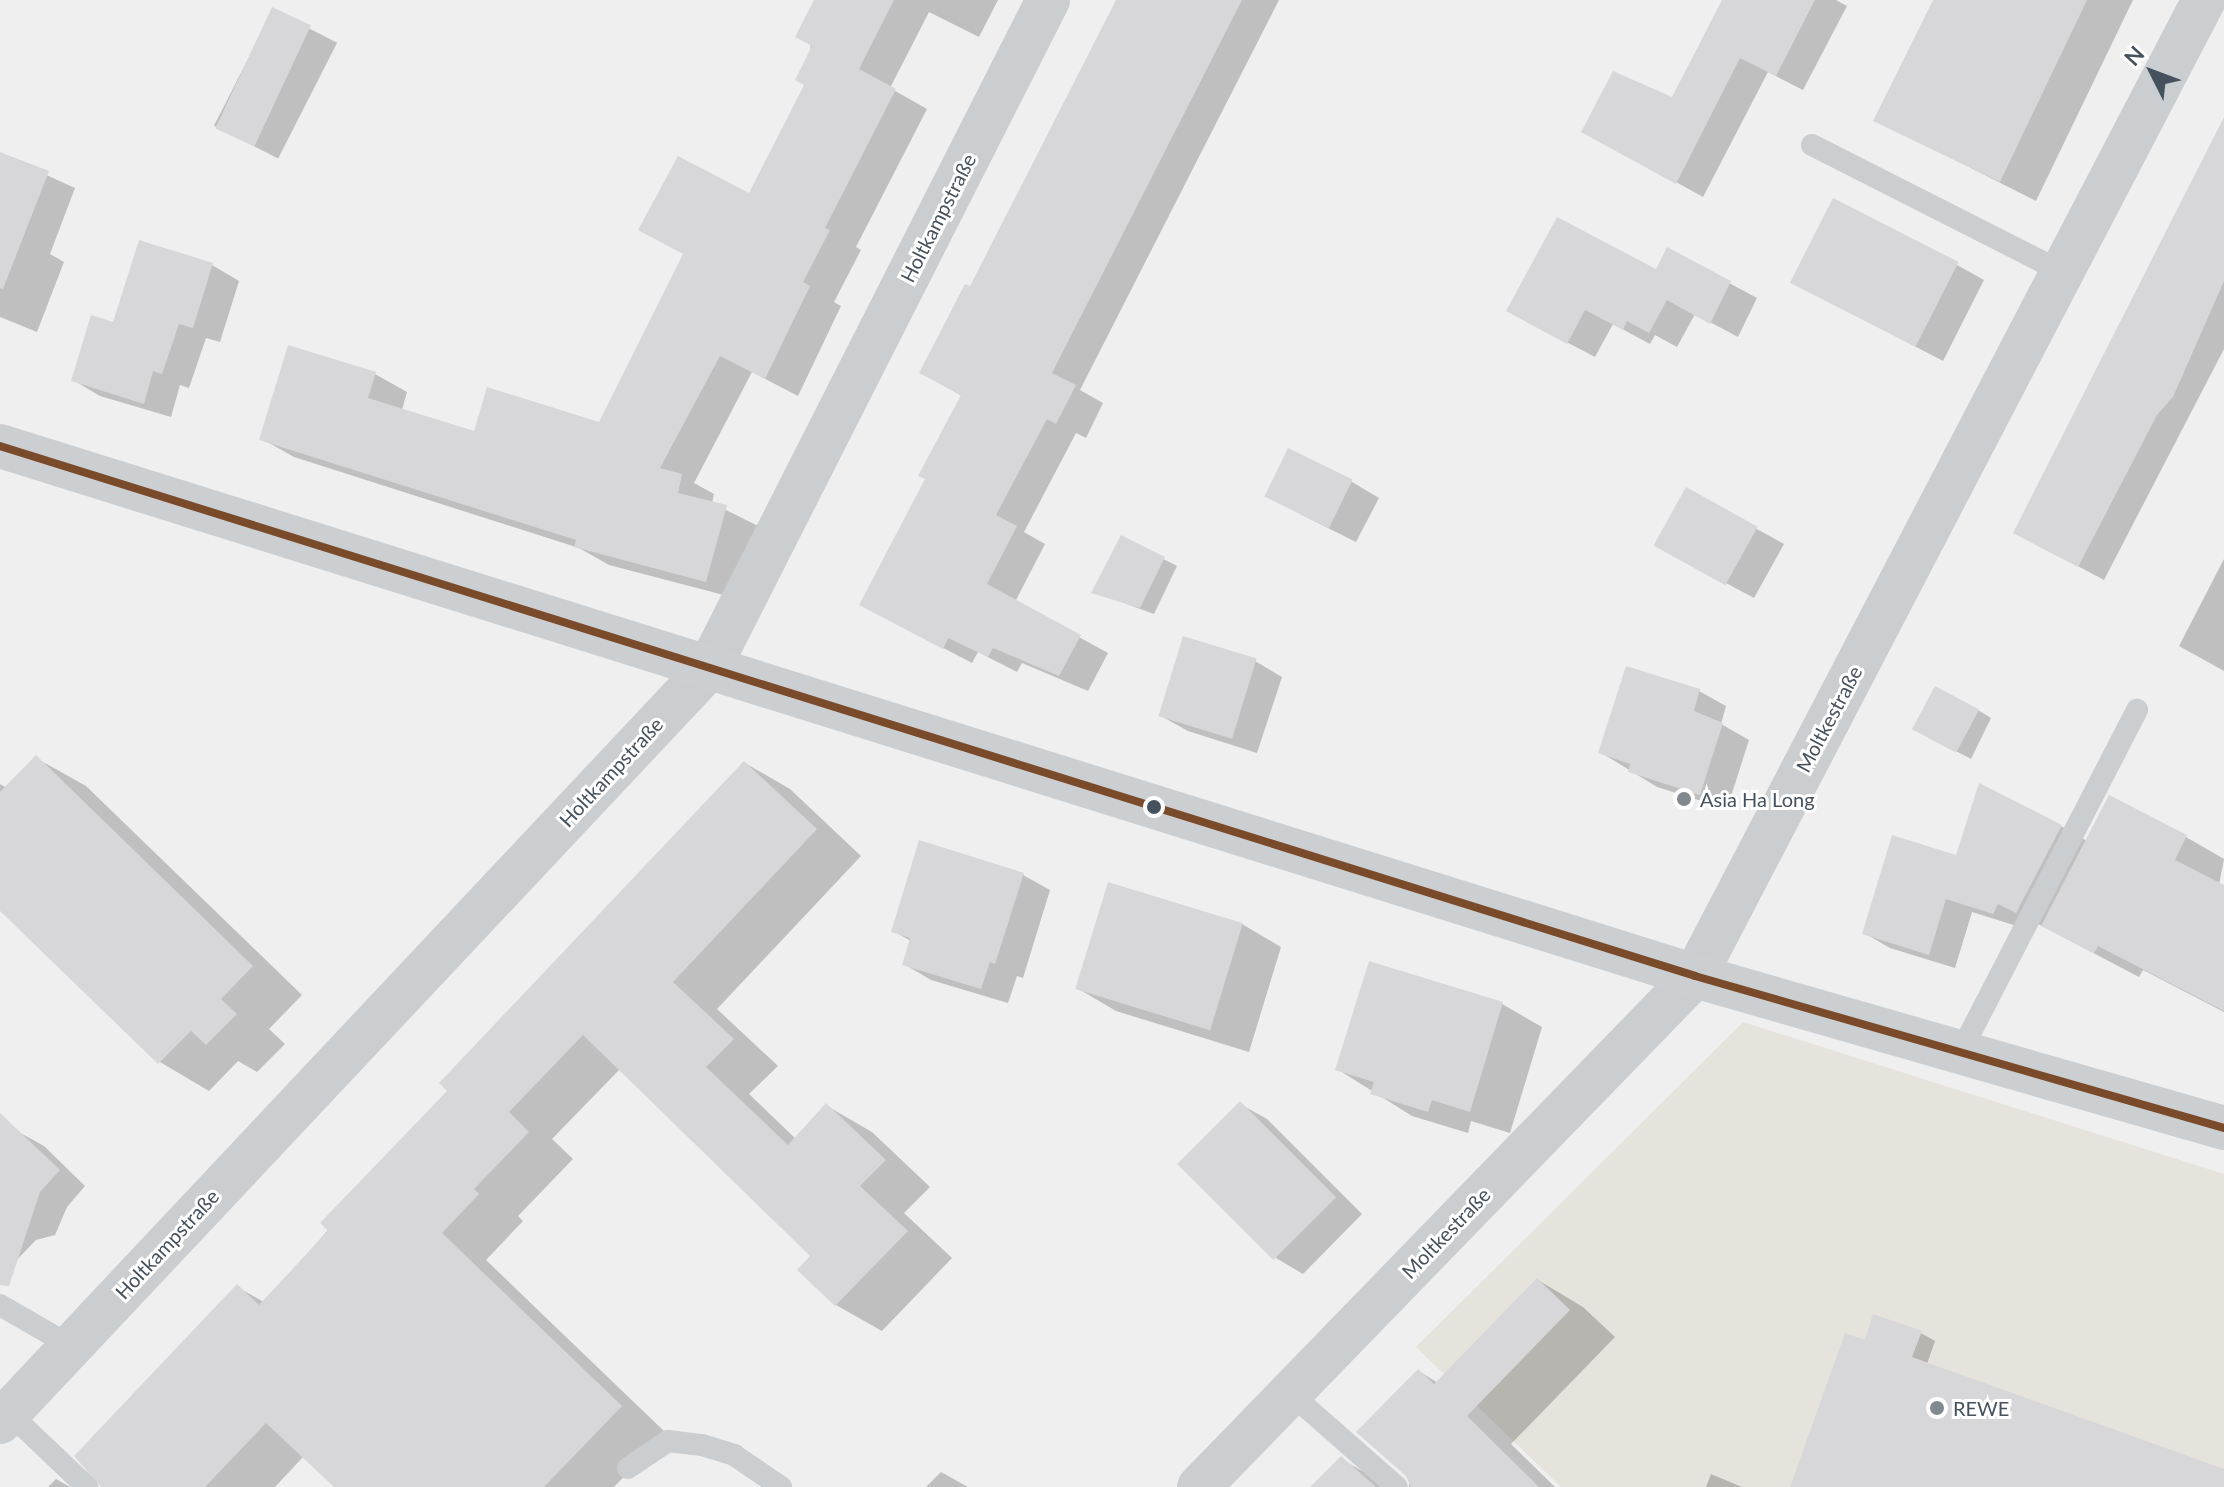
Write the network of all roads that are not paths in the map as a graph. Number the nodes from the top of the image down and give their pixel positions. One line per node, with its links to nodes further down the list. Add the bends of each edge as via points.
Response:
1 (1048, 0): 6 (street, Holtkampstraße)
2 (2204, 0): 4 (street, Moltkestraße)
3 (1812, 145): 4 (lane)
4 (2062, 272): 8 (street, Moltkestraße)
5 (0, 446): 6 (street)
6 (709, 668): 8 (street); 12 (street, Holtkampstraße)
7 (2137, 710): 9 (lane)
8 (1695, 976): 9 (street); 13 (street, Moltkestraße)
9 (1961, 1051): 10 (street)
10 (2224, 1128)
11 (0, 1305): 12 (lane)
12 (71, 1346): 14 (street, Holtkampstraße)
13 (1290, 1393): 18 (street, Moltkestraße); 19 (lane)
14 (4, 1417): 16 (lane)
15 (628, 1468): 17 (lane, via 668,1441 702,1445 734,1455)
16 (87, 1487)
17 (781, 1487)
18 (1199, 1487)
19 (1397, 1487)

